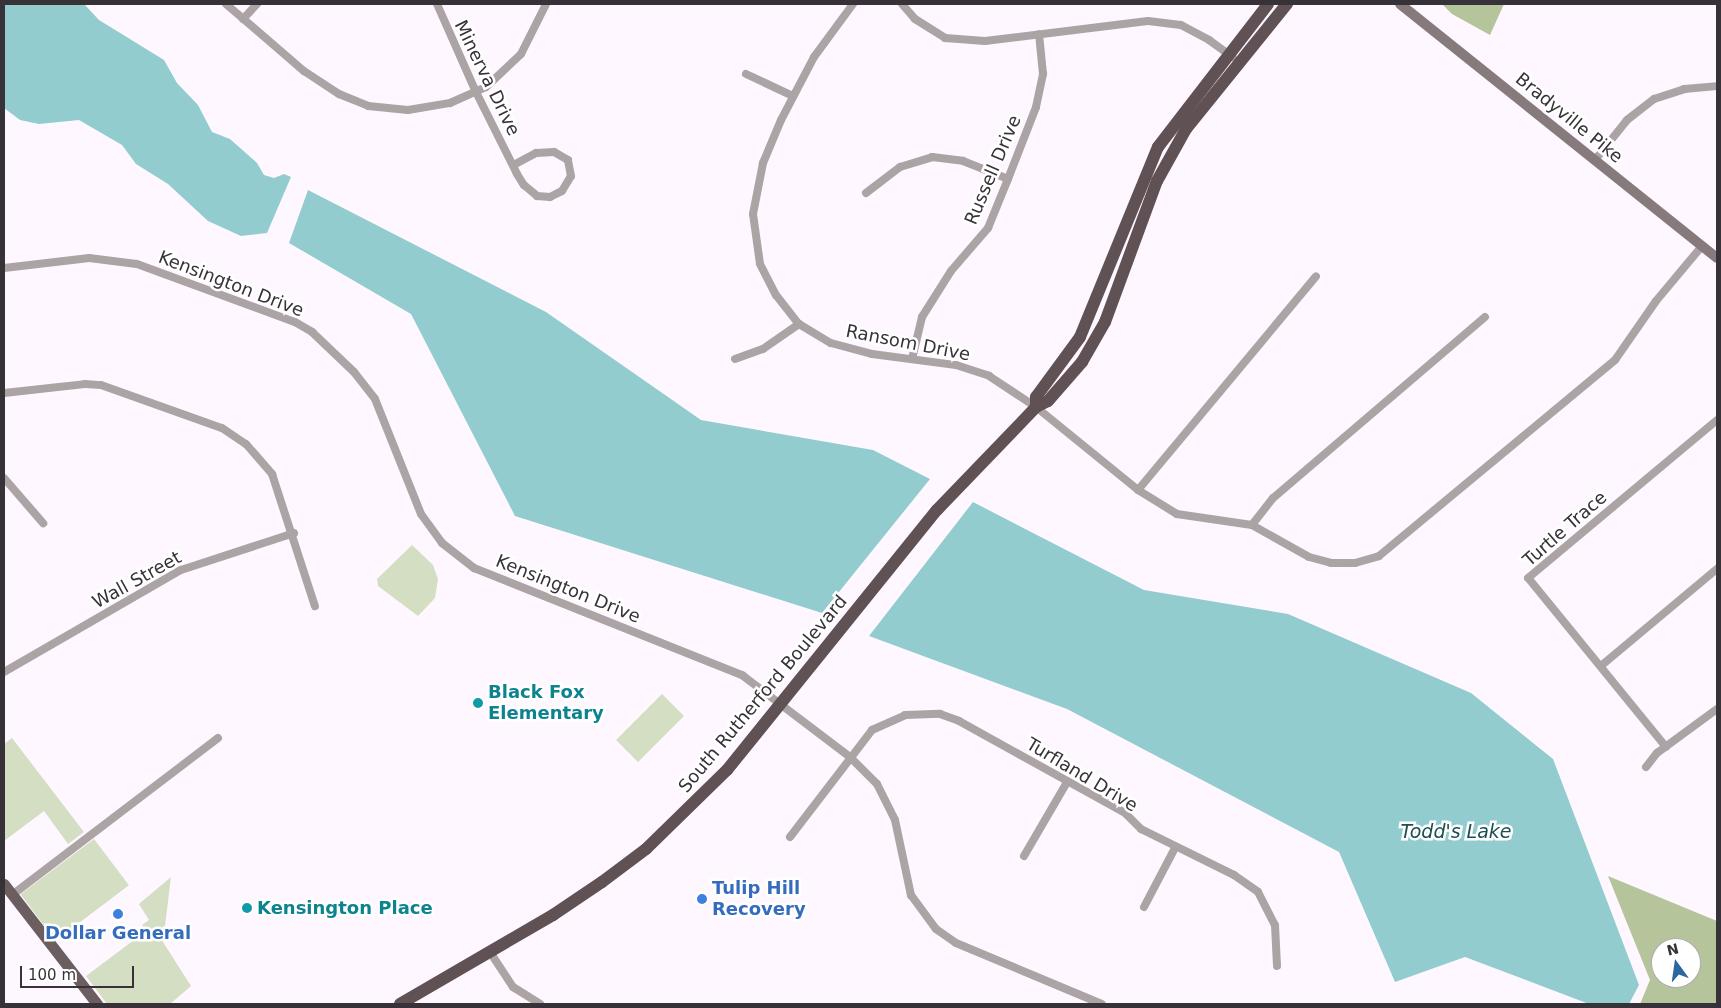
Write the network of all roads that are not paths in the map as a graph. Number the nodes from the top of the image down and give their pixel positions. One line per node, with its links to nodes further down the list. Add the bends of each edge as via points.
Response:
1 (226, 4): 10 (street)
2 (257, 4): 10 (street)
3 (437, 4): 16 (street, Minerva Drive)
4 (546, 4): 16 (street, via 521,54)
5 (854, 4): 17 (street, Ransom Drive, via 814,57)
6 (902, 4): 11 (street, via 915,19 946,38 985,41)
7 (1268, 4): 12 (highway, South Rutherford Boulevard)
8 (1287, 4): 13 (highway, South Rutherford Boulevard)
9 (1400, 4): 18 (main road, Bradyville Pike)
10 (243, 19): 16 (street, via 316,80 358,103 408,110 450,103)
11 (1039, 34): 12 (street, via 1148,21 1181,25); 20 (street, Russell Drive, via 1043,74 1036,107)
12 (1228, 54): 13 (street); 31 (highway, South Rutherford Boulevard, via 1158,147 1080,336 1036,396)
13 (1240, 63): 31 (highway, South Rutherford Boulevard, via 1186,129 1157,181 1105,322 1082,362 1048,402)
14 (746, 74): 17 (street)
15 (1717, 86): 18 (street, via 1684,89 1654,99 1627,120)
16 (476, 92): 19 (street, Minerva Drive)
17 (792, 96): 27 (street, Ransom Drive, via 763,163 753,214 760,264 776,295)
18 (1595, 160): 22 (main road, Bradyville Pike)
19 (512, 165): 19 (street, Minerva Drive, via 536,152 554,152 568,160 571,176 559,193 542,197 527,188)
20 (1008, 179): 21 (street, via 963,161 932,157 900,167); 29 (street, Russell Drive, via 988,228 951,271 922,317)
21 (866, 193)
22 (1702, 246): 23 (main road, Bradyville Pike); 36 (street, via 1656,301 1615,360 1379,556 1355,564 1331,563 1309,557)
23 (1717, 258)
24 (4, 268): 42 (street, Kensington Drive, via 89,258 136,264 295,322 312,332 366,385 375,399 421,514 442,543 457,556 474,568 742,675)
25 (1316, 276): 34 (street)
26 (1485, 317): 36 (street, via 1274,498)
27 (799, 324): 28 (street, via 763,349); 29 (street, Ransom Drive, via 831,343 872,354)
28 (735, 359)
29 (912, 359): 31 (street, Ransom Drive, via 956,365 989,376)
30 (4, 393): 37 (street, via 101,385 222,428 246,444 272,474)
31 (1036, 407): 34 (street, Ransom Drive); 42 (highway, South Rutherford Boulevard, via 937,510)
32 (1717, 420): 40 (street, Turtle Trace, via 1528,578)
33 (4, 478): 35 (street)
34 (1138, 490): 36 (street, Ransom Drive, via 1177,514)
35 (43, 523)
36 (1252, 525)
37 (294, 533): 39 (street); 41 (street, Wall Street, via 181,570)
38 (1717, 569): 40 (street)
39 (315, 606)
40 (1602, 666): 45 (street, Turtle Trace)
41 (4, 672)
42 (782, 704): 46 (street, Kensington Drive); 55 (highway, South Rutherford Boulevard, via 727,770 646,849 553,915)
43 (1717, 709): 45 (street)
44 (218, 738): 53 (street)
45 (1666, 747): 47 (street)
46 (850, 757): 48 (street, Turfland Drive, via 872,730 885,721 923,712 959,721); 49 (street, Turfland Drive); 60 (street, Kensington Drive, via 877,784 887,801 895,820 911,895 936,929 956,943)
47 (1646, 766)
48 (1067, 782): 50 (street, Turfland Drive, via 1125,813 1141,828); 51 (street)
49 (790, 837)
50 (1175, 848): 54 (street); 56 (street, Turfland Drive, via 1234,875 1258,892 1269,907 1275,925)
51 (1024, 856)
52 (4, 884): 53 (main road)
53 (12, 895): 57 (main road)
54 (1144, 907)
55 (490, 952): 58 (highway, South Rutherford Boulevard); 59 (street, via 513,987)
56 (1277, 966)
57 (97, 1004)
58 (400, 1004)
59 (540, 1004)
60 (1102, 1004)

